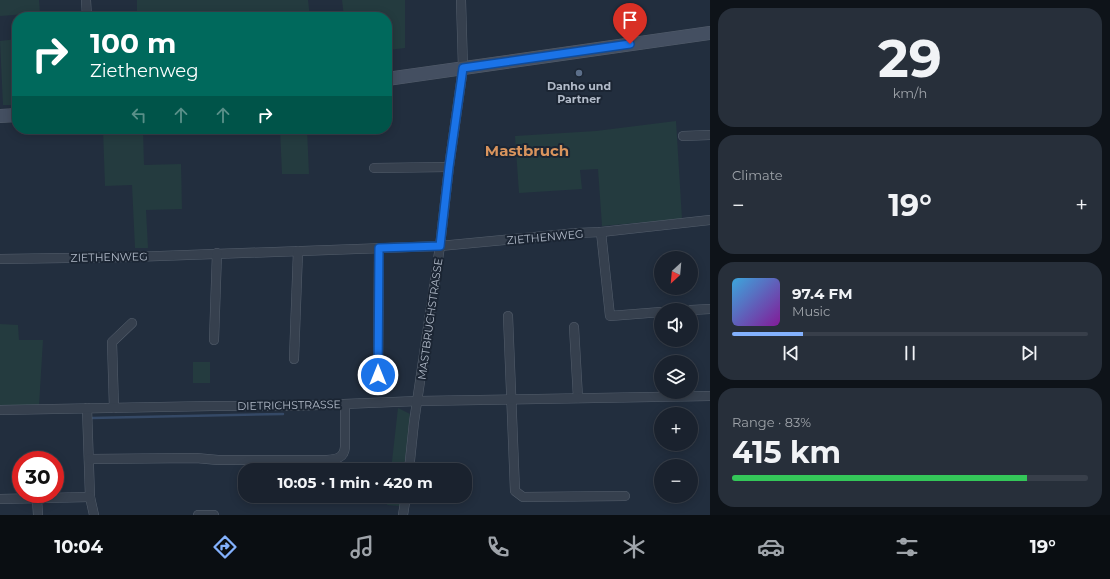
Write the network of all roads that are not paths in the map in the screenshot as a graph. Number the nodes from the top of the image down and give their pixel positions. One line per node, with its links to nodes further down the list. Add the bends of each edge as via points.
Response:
1 (86, 0): 3 (street)
2 (461, 0): 5 (street, MASTBRUCHSTRASSE)
3 (87, 12)
4 (710, 33): 5 (street)
5 (463, 68): 6 (street); 11 (street, MASTBRUCHSTRASSE)
6 (392, 78)
7 (12, 115): 8 (street)
8 (0, 116)
9 (710, 135): 10 (street)
10 (683, 136)
11 (449, 167): 12 (street); 15 (street, MASTBRUCHSTRASSE)
12 (374, 168)
13 (710, 220): 14 (street, ZIETHENWEG)
14 (601, 232): 15 (street, ZIETHENWEG); 22 (street, via 610,316)
15 (440, 246): 16 (street, ZIETHENWEG); 31 (street, MASTBRUCHSTRASSE)
16 (379, 248): 17 (street, ZIETHENWEG); 28 (street)
17 (298, 251): 18 (street, ZIETHENWEG); 27 (street)
18 (217, 253): 19 (street, ZIETHENWEG); 26 (street)
19 (0, 259)
20 (710, 309): 21 (street)
21 (698, 310)
22 (654, 313)
23 (508, 316): 32 (street)
24 (132, 323): 35 (street, via 112,342)
25 (574, 327): 30 (street)
26 (214, 340)
27 (294, 359)
28 (378, 375)
29 (710, 396): 30 (street, DIETRICHSTRASSE)
30 (578, 398): 32 (street, DIETRICHSTRASSE)
31 (418, 401): 32 (street, DIETRICHSTRASSE); 33 (street, DIETRICHSTRASSE); 38 (street, MASTBRUCHSTRASSE)
32 (513, 401): 39 (street, via 516,491 523,497)
33 (345, 405): 35 (street, DIETRICHSTRASSE); 37 (street, via 345,447 344,453 338,459)
34 (87, 408): 35 (street, DIETRICHSTRASSE); 36 (street, DIETRICHSTRASSE); 37 (street)
35 (114, 408)
36 (0, 410)
37 (89, 459): 40 (street)
38 (410, 463)
39 (625, 496)
40 (90, 497): 41 (street); 47 (street)
41 (64, 498)
42 (0, 499): 43 (street)
43 (12, 499)
44 (37, 503): 46 (street)
45 (405, 503): 50 (street)
46 (38, 515)
47 (94, 515)
48 (198, 515): 49 (street)
49 (214, 515)
50 (404, 515)

